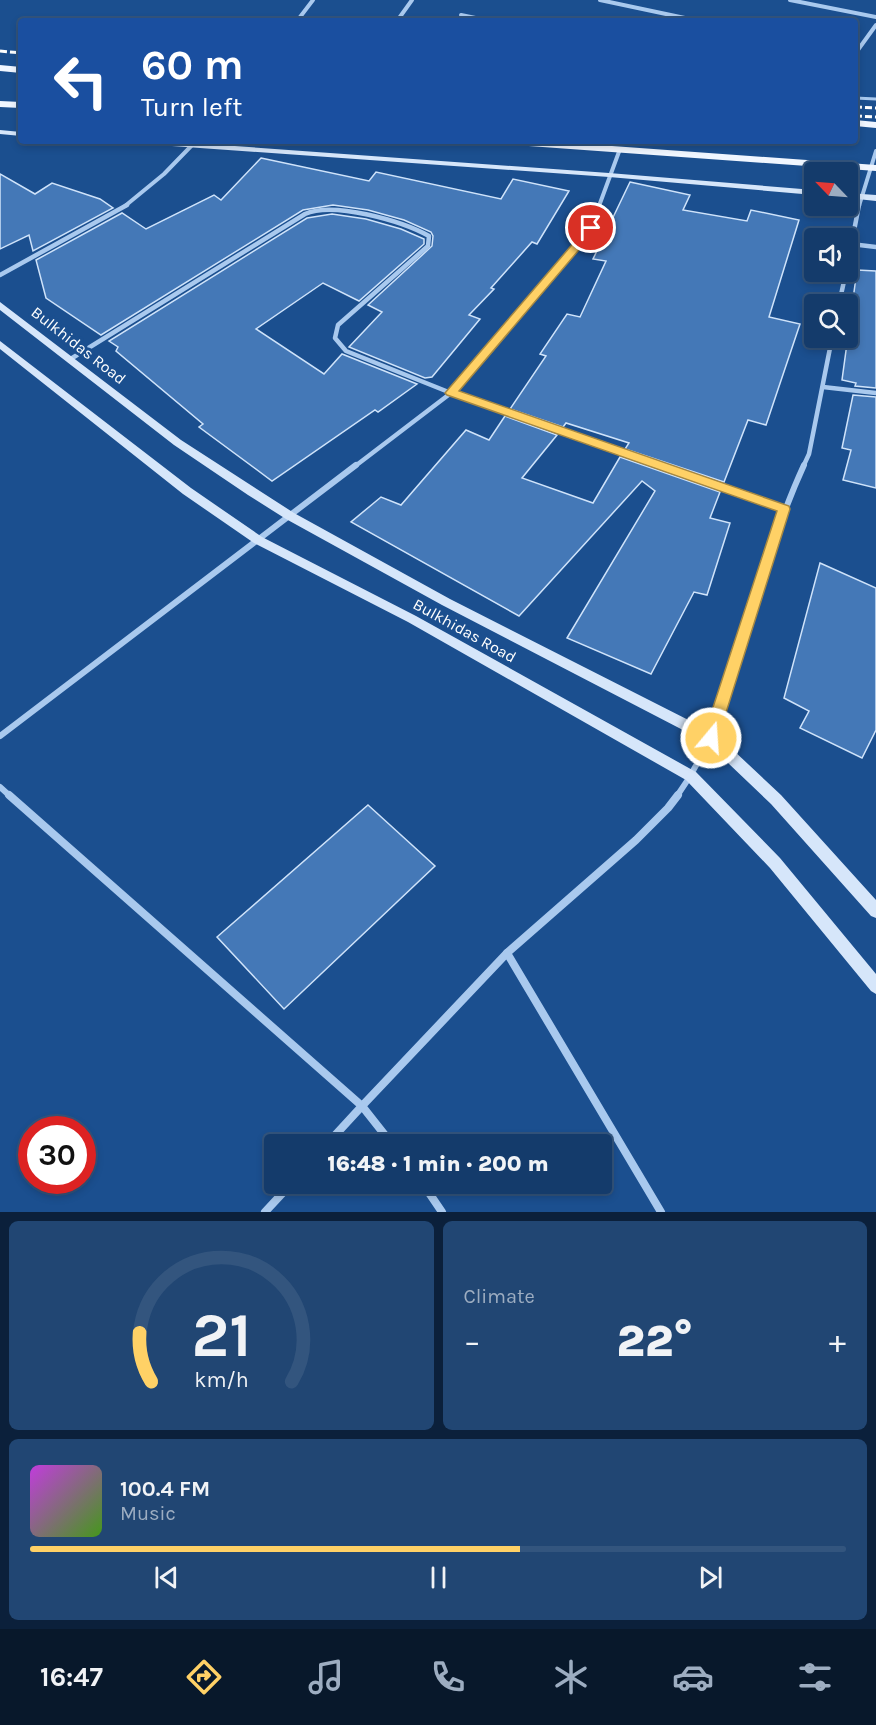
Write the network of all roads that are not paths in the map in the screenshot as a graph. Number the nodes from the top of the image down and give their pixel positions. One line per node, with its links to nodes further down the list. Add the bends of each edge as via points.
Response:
1 (313, 0): 7 (street)
2 (412, 0): 8 (street)
3 (600, 0): 10 (street)
4 (790, 0): 6 (street)
5 (461, 15): 9 (street)
6 (876, 17)
7 (299, 18)
8 (399, 18)
9 (476, 18)
10 (685, 18)
11 (876, 25): 12 (street)
12 (858, 52)
13 (0, 68): 14 (main road)
14 (18, 70)
15 (858, 98): 16 (lane)
16 (876, 99)
17 (0, 104): 18 (main road)
18 (18, 105)
19 (858, 123): 20 (main road)
20 (876, 125)
21 (0, 132): 22 (street)
22 (18, 134)
23 (192, 144): 37 (street, via 126,206)
24 (206, 144): 29 (street)
25 (546, 144): 26 (main road)
26 (620, 149): 28 (main road); 29 (street)
27 (876, 151): 28 (street)
28 (874, 167): 32 (street)
29 (609, 176): 30 (street); 43 (street, via 591,228)
30 (804, 192)
31 (858, 197): 32 (street)
32 (861, 197): 33 (street); 34 (street)
33 (876, 198)
34 (854, 228)
35 (858, 245): 36 (street)
36 (876, 247)
37 (0, 275)
38 (0, 305): 41 (street, Bulkhidas Road)
39 (0, 344): 47 (street, Bulkhidas Road, via 187,491)
40 (830, 348): 42 (street)
41 (69, 360): 43 (street, via 303,214 321,208 342,210 429,236 428,246 338,325 335,338 346,351); 46 (street, Bulkhidas Road, via 198,456)
42 (822, 387): 44 (street); 45 (street, via 809,454)
43 (451, 393): 45 (street); 46 (street)
44 (876, 393)
45 (784, 509): 49 (street)
46 (288, 515): 47 (street); 49 (street, Bulkhidas Road)
47 (258, 540): 48 (street); 50 (street, Bulkhidas Road, via 412,619)
48 (0, 736)
49 (711, 738): 50 (street); 52 (street, Bulkhidas Road, via 770,794)
50 (691, 776): 53 (street, via 668,808 636,840); 54 (street, Bulkhidas Road, via 775,863)
51 (0, 787): 55 (street)
52 (876, 912)
53 (507, 953): 55 (street); 62 (street)
54 (876, 986)
55 (362, 1106): 56 (street); 57 (street)
56 (336, 1134)
57 (384, 1134)
58 (282, 1194): 60 (street)
59 (430, 1194): 61 (street)
60 (266, 1212)
61 (442, 1212)
62 (661, 1212)

